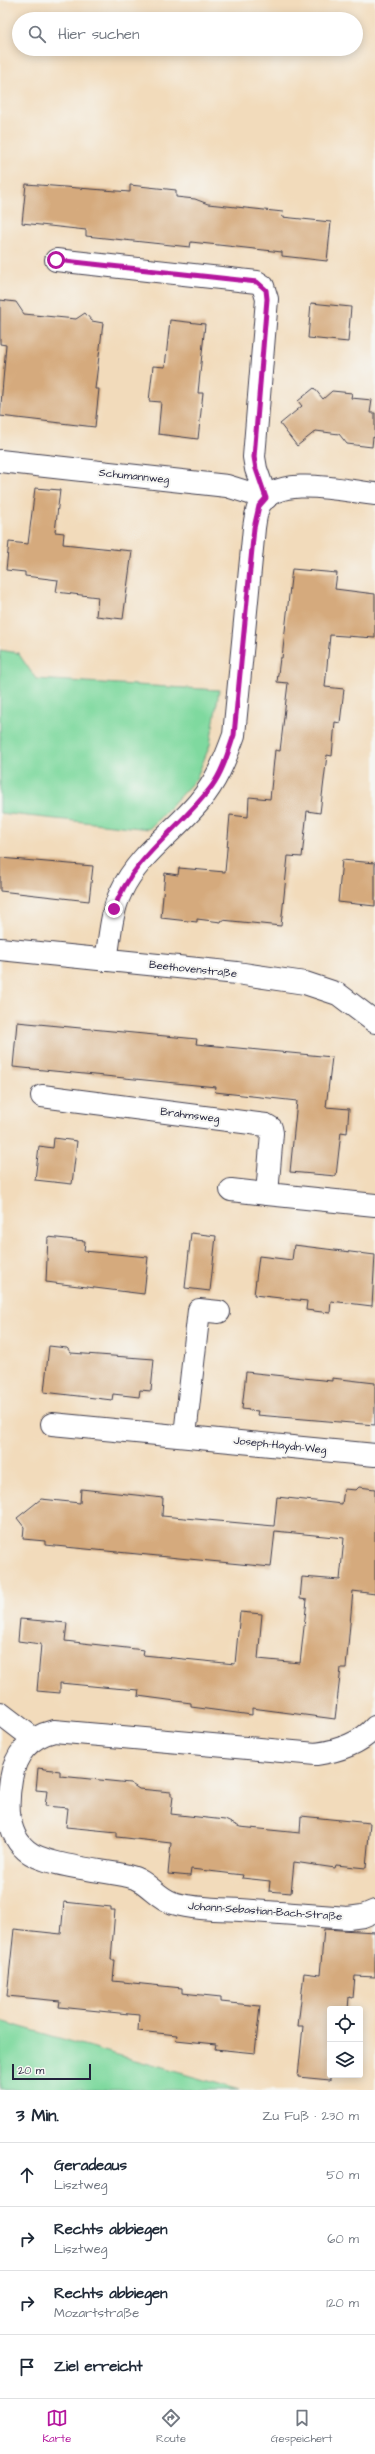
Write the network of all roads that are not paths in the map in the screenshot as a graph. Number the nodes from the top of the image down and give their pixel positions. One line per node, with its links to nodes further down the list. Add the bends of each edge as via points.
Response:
1 (56, 260): 4 (street, via 257,282 263,286 267,299 254,457)
2 (0, 461): 4 (street, Schumannweg, via 228,486)
3 (375, 494): 4 (street, via 288,486)
4 (266, 498): 6 (street, via 259,506 254,528 234,735 223,767 198,803 139,864 128,879 114,909)
5 (0, 949): 6 (street, Beethovenstraße)
6 (106, 960): 7 (street, Beethovenstraße, via 237,973 305,983 338,994)
7 (375, 1022)
8 (42, 1096): 10 (street, Brahmsweg, via 266,1125 271,1128 272,1133)
9 (231, 1190): 10 (street)
10 (267, 1194): 11 (street)
11 (375, 1205)
12 (219, 1312): 14 (street, via 199,1310)
13 (52, 1424): 14 (street, Joseph-Haydn-Weg)
14 (185, 1435): 15 (street, Joseph-Haydn-Weg)
15 (375, 1455)
16 (0, 1712): 17 (street)
17 (34, 1739): 18 (street, Johann-Sebastian-Bach-Straße, via 41,1734 62,1730 316,1754); 19 (street, Johann-Sebastian-Bach-Straße, via 16,1760 8,1804 13,1830 19,1844 32,1854 50,1861 139,1879 172,1903 184,1905 348,1918)
18 (371, 1739)
19 (375, 1911)

